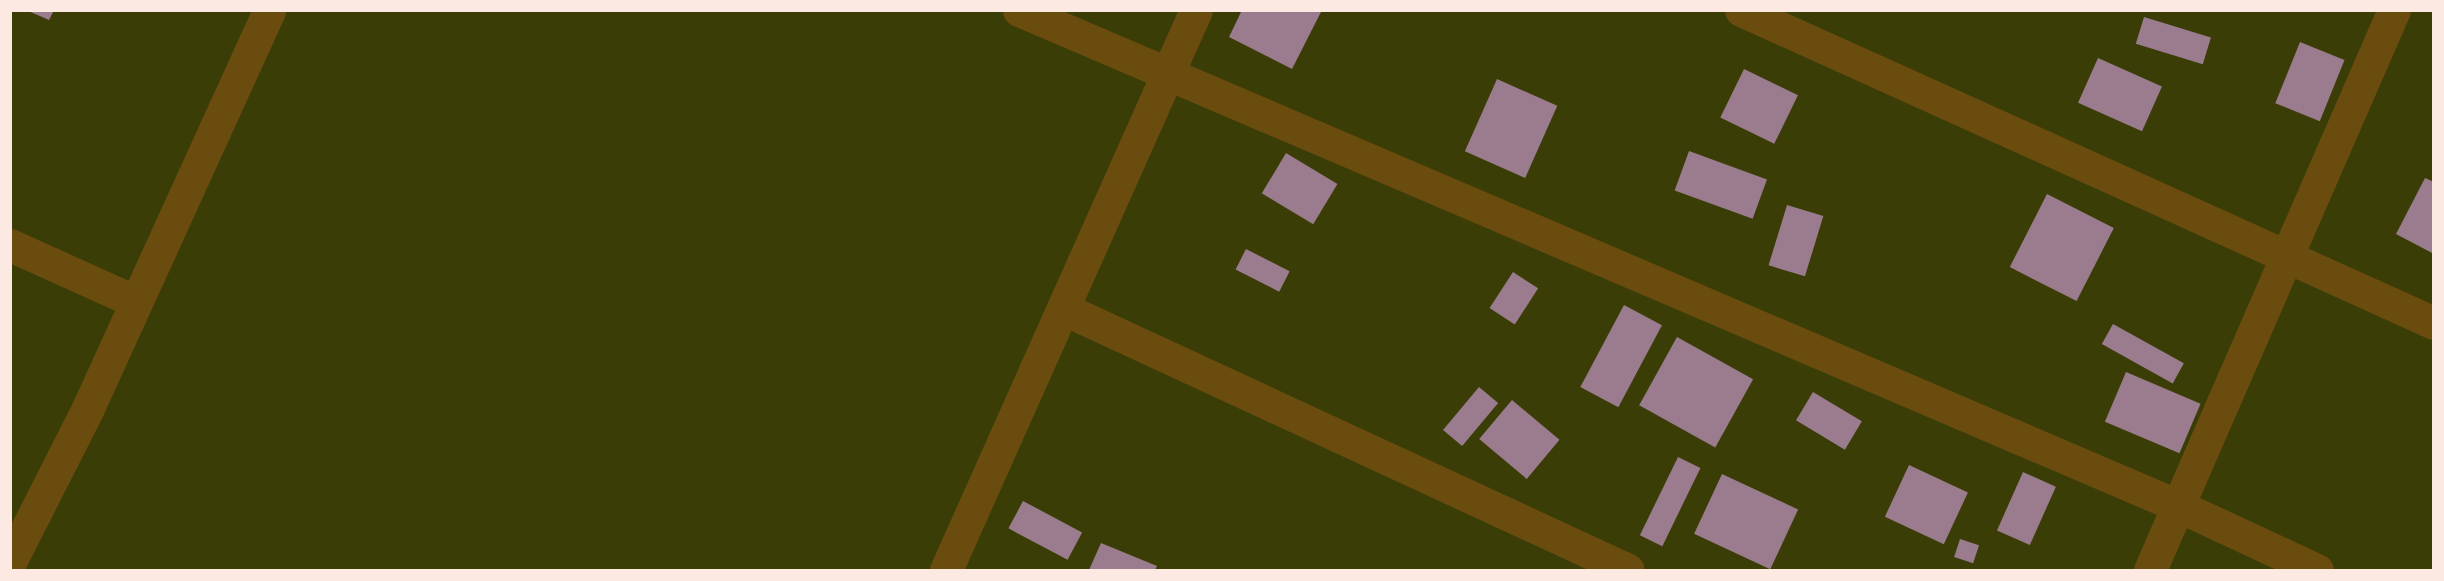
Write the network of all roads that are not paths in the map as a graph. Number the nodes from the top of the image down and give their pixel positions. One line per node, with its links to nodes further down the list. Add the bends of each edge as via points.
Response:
1 (269, 10): 9 (street)
2 (1019, 10): 6 (street)
3 (1196, 10): 6 (street)
4 (1741, 10): 8 (street)
5 (2394, 10): 8 (street)
6 (1170, 75): 10 (street); 12 (street)
7 (10, 245): 9 (street)
8 (2286, 260): 11 (street); 12 (street)
9 (134, 301): 13 (street, via 88,408)
10 (1064, 309): 14 (street); 15 (street)
11 (2433, 323)
12 (2181, 507): 16 (street); 17 (street)
13 (10, 562)
14 (946, 570)
15 (1628, 570)
16 (2150, 570)
17 (2317, 570)

